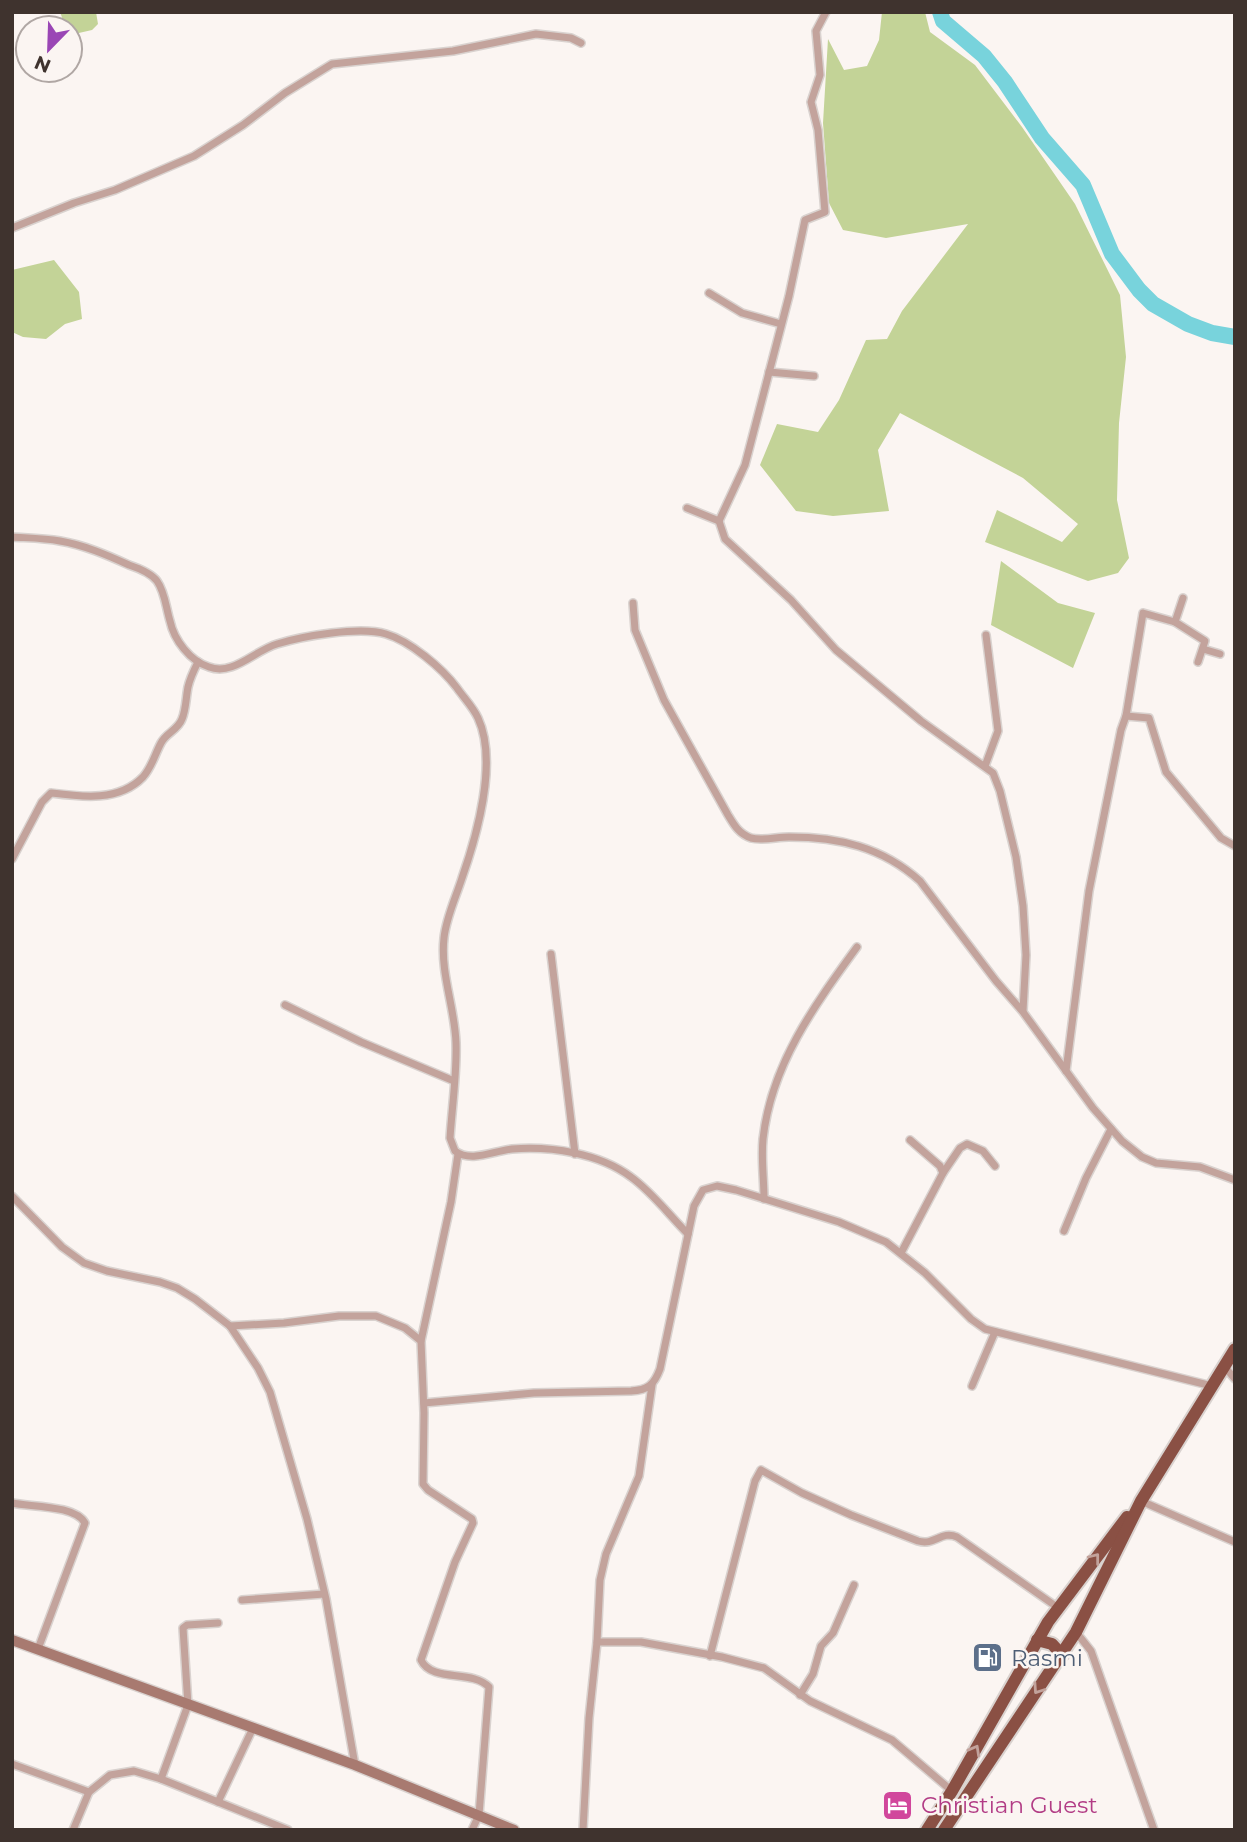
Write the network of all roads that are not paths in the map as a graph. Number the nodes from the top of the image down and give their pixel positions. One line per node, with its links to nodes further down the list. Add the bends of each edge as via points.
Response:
1 (826, 12): 5 (street, via 816,31 820,75 811,102 825,212 804,220)
2 (581, 43): 3 (street, via 536,34 453,51 332,64 194,156)
3 (12, 228)
4 (709, 293): 5 (street, via 742,313)
5 (781, 324): 6 (street)
6 (769, 372): 7 (street); 9 (street, via 746,465)
7 (814, 376)
8 (687, 508): 9 (street)
9 (719, 521): 20 (street, via 725,539 791,600 836,650 921,721)
10 (12, 537): 17 (street, via 95,550 156,580 170,625)
11 (1183, 598): 13 (street)
12 (633, 603): 26 (street, via 635,630 664,701 739,832 758,839 845,841 904,866)
13 (1175, 622): 15 (street, via 1205,641); 19 (street, via 1143,613)
14 (986, 635): 20 (street, via 998,731)
15 (1203, 649): 16 (street); 18 (street)
16 (1220, 654)
17 (198, 662): 22 (street, via 183,717 161,742 144,776 102,796 51,793 41,802); 28 (street, via 219,670 275,644 309,636 384,633 435,665 473,709 485,739 484,793 476,835 444,936 456,1045)
18 (1198, 663)
19 (1126, 716): 21 (street, via 1149,718 1166,772 1221,838); 27 (street, via 1089,891)
20 (985, 766): 26 (street, via 1000,792 1016,857 1026,955)
21 (1235, 846)
22 (12, 859)
23 (857, 947): 37 (street, via 798,1033 780,1071 763,1140)
24 (551, 954): 32 (street)
25 (285, 1005): 28 (street)
26 (1023, 1012): 27 (street)
27 (1066, 1072): 29 (street)
28 (454, 1081): 31 (street, via 450,1138)
29 (1111, 1129): 35 (street, via 1150,1161 1200,1167); 38 (street)
30 (910, 1140): 34 (street)
31 (458, 1154): 32 (street, via 471,1157 523,1149); 43 (street)
32 (575, 1154): 39 (street, via 633,1178)
33 (995, 1166): 34 (street, via 983,1151 967,1144)
34 (943, 1173): 40 (street)
35 (1235, 1180)
36 (12, 1196): 41 (street, via 62,1247 85,1263 177,1288)
37 (764, 1199): 39 (street, via 717,1186 703,1190); 40 (street, via 839,1222)
38 (1064, 1231)
39 (688, 1234): 47 (street, via 676,1302)
40 (901, 1252): 42 (street, via 971,1319)
41 (230, 1326): 43 (street, via 376,1316 405,1328); 55 (street, via 270,1392)
42 (995, 1332): 48 (street); 49 (street)
43 (421, 1341): 50 (street)
44 (1235, 1349): 45 (highway)
45 (1224, 1366): 46 (street); 48 (highway)
46 (1235, 1379)
47 (652, 1385): 50 (street, via 645,1390 534,1393); 62 (street, via 639,1476 602,1568)
48 (1213, 1385): 51 (highway)
49 (972, 1386)
50 (424, 1404): 75 (street, via 423,1484 473,1523 421,1660 428,1669 480,1680 489,1687)
51 (1141, 1501): 53 (street); 57 (highway, one-way to 51); 59 (highway)
52 (12, 1503): 63 (street, via 62,1510 85,1523)
53 (1235, 1542)
54 (854, 1585): 66 (street)
55 (324, 1594): 56 (street); 70 (street)
56 (242, 1600)
57 (1058, 1607): 61 (highway); 65 (street, via 957,1537 942,1535 926,1544 839,1509 761,1470)
58 (218, 1623): 67 (street, via 183,1628)
59 (1076, 1632): 64 (highway); 83 (street, via 1091,1651)
60 (12, 1640): 63 (main road)
61 (1037, 1640): 64 (highway, via 1052,1644); 72 (highway, one-way to 61)
62 (597, 1642): 65 (street, via 641,1642); 80 (street)
63 (38, 1650): 67 (main road)
64 (1062, 1655): 82 (highway, one-way to 82)
65 (710, 1656): 66 (street, via 764,1668)
66 (800, 1695): 72 (street, via 892,1740)
67 (188, 1705): 68 (main road); 71 (street)
68 (253, 1728): 70 (main road); 74 (street)
69 (12, 1764): 73 (street)
70 (355, 1765): 75 (main road)
71 (162, 1779): 73 (street, via 121,1772); 74 (street)
72 (952, 1791): 81 (highway)
73 (89, 1792): 77 (street)
74 (218, 1802): 76 (street)
75 (479, 1815): 78 (street); 79 (main road)
76 (284, 1829)
77 (73, 1830)
78 (472, 1830)
79 (514, 1830)
80 (583, 1830)
81 (927, 1830)
82 (944, 1830)
83 (1154, 1830)

